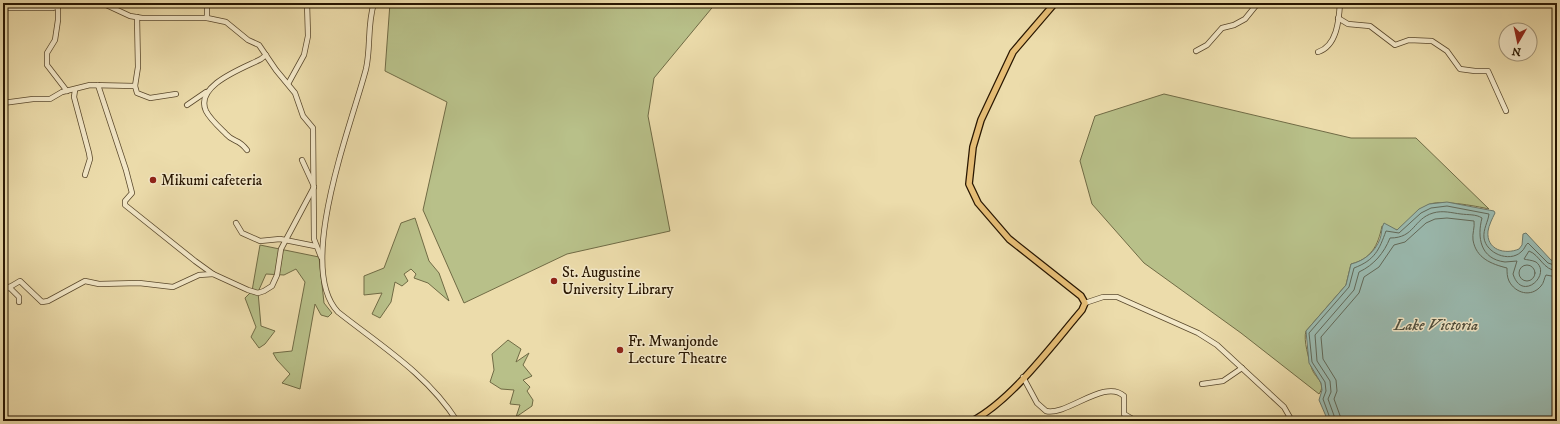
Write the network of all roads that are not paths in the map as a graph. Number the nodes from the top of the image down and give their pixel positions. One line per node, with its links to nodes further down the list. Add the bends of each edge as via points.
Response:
1 (4, 3): 12 (street)
2 (102, 3): 11 (street)
3 (207, 3): 14 (street)
4 (308, 3): 19 (street, via 308,36 305,50)
5 (374, 3): 36 (street, via 366,68 336,169)
6 (1036, 3): 7 (street)
7 (1055, 3): 41 (main road, via 1012,52 981,120 973,147 969,184 978,203 1009,239 1081,296)
8 (1258, 3): 16 (street, via 1245,19 1222,28 1207,45)
9 (1340, 3): 15 (street)
10 (61, 4): 12 (street); 23 (street, via 55,42 47,53 47,65)
11 (108, 4): 13 (street)
12 (3, 8)
13 (137, 17): 14 (street); 21 (street, via 138,67)
14 (207, 18): 18 (street, via 226,22 248,40 259,45)
15 (1338, 18): 17 (street, via 1330,44); 28 (street, via 1348,24 1370,26 1395,45 1409,40 1432,41 1447,51 1460,69 1488,71)
16 (1196, 51)
17 (1318, 52)
18 (266, 55): 19 (street); 24 (street, via 223,79)
19 (288, 84): 32 (street, via 299,98 305,118 313,128)
20 (98, 85): 21 (street); 22 (street); 37 (street, via 132,193 125,201 125,205)
21 (135, 86): 25 (street, via 137,93 147,98)
22 (75, 90): 23 (street); 31 (street, via 74,97 89,153)
23 (67, 91): 26 (street, via 50,99)
24 (206, 92): 27 (street); 29 (street, via 204,105 209,115 228,136 240,141)
25 (176, 94)
26 (3, 103)
27 (187, 105)
28 (1506, 111)
29 (248, 150)
30 (302, 160): 32 (street)
31 (85, 175)
32 (314, 186): 34 (street); 35 (street)
33 (236, 223): 34 (street, via 242,233 256,240)
34 (286, 240): 35 (street); 37 (street, via 281,249 277,275 272,286 264,291 258,293 248,290)
35 (315, 246): 36 (street)
36 (322, 258): 45 (street, via 326,289 332,306 422,378 442,400)
37 (213, 274): 38 (street, via 199,275 173,287 133,283 99,284 85,281 42,302 22,282 18,281)
38 (9, 287): 39 (street); 40 (street, via 19,297)
39 (3, 291)
40 (19, 302)
41 (1085, 303): 42 (street, via 1103,297 1123,299 1198,333 1217,345); 43 (main road, via 1082,310)
42 (1242, 368): 44 (street, via 1223,381); 50 (street, via 1284,407)
43 (1023, 377): 46 (main road); 47 (street, via 1037,403 1046,411 1060,411 1087,398 1105,392 1116,392 1124,396 1124,414)
44 (1202, 384)
45 (456, 421)
46 (972, 421)
47 (1136, 421)
48 (1151, 421): 49 (street)
49 (1168, 421)
50 (1292, 421)

